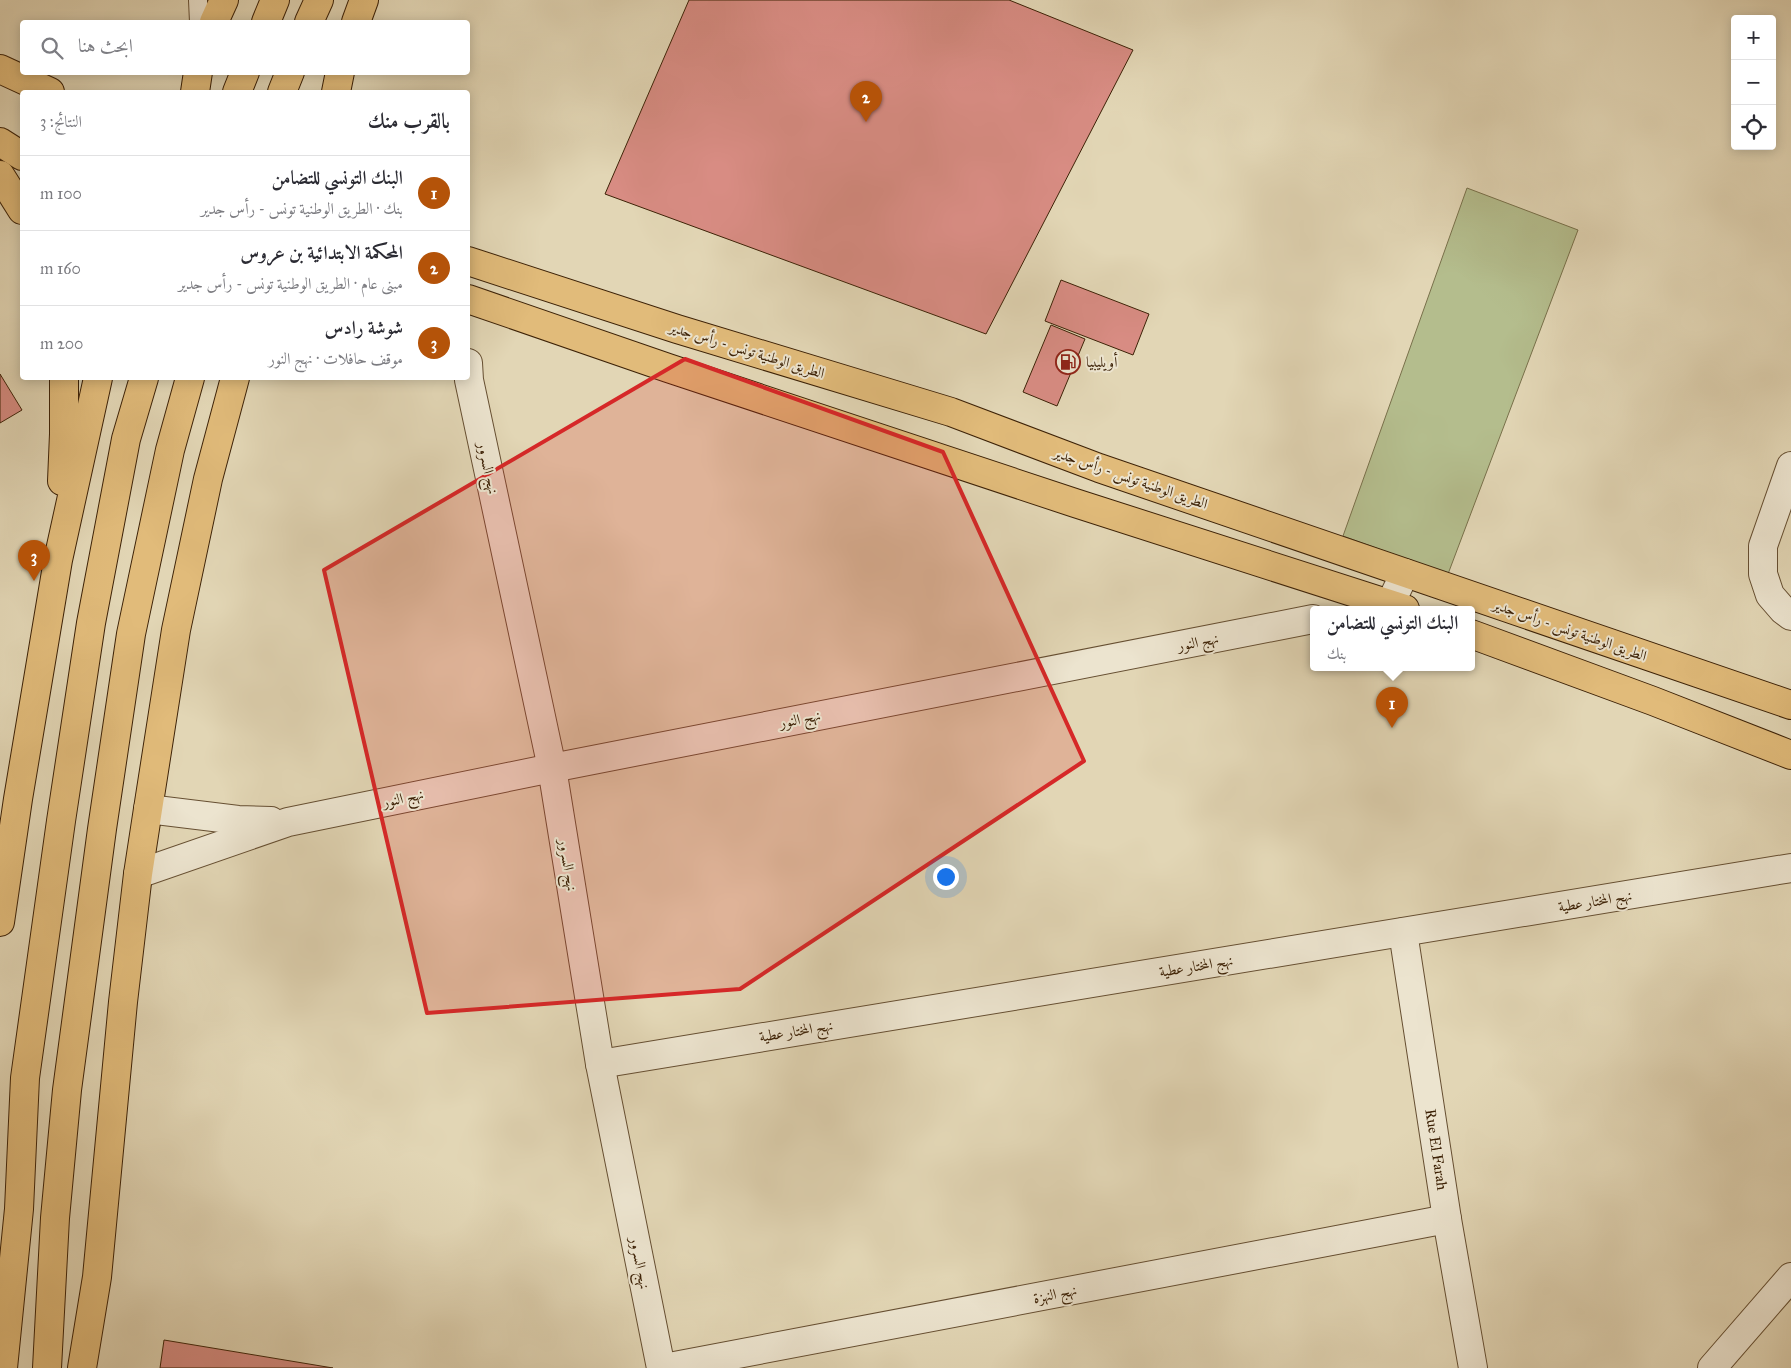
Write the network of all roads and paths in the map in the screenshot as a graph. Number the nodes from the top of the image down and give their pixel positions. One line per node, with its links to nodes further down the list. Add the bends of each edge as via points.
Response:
1 (198, 0): 5 (lane)
2 (224, 0): 6 (main road)
3 (319, 0): 7 (main road)
4 (364, 0): 8 (main road)
5 (199, 20)
6 (215, 20)
7 (310, 20)
8 (357, 20)
9 (0, 69): 14 (main road)
10 (198, 75): 15 (main road)
11 (244, 75): 16 (main road)
12 (289, 75): 17 (main road)
13 (339, 75): 18 (main road)
14 (46, 90)
15 (195, 90)
16 (238, 90)
17 (283, 90)
18 (336, 90)
19 (0, 142): 20 (main road)
20 (20, 155)
21 (0, 175): 22 (main road)
22 (20, 207)
23 (470, 262): 33 (main road, الطريق الوطنية تونس - رأس جدير, via 677,329 951,412 1099,468)
24 (470, 300): 34 (main road, via 1027,488)
25 (64, 380): 32 (main road)
26 (98, 380): 32 (main road)
27 (143, 380): 51 (main road, via 126,439 93,614 61,820 25,1078 20,1209)
28 (189, 380): 52 (main road, via 170,450 131,634 100,839 67,1090 55,1218)
29 (234, 380): 42 (main road, via 208,479 176,630)
30 (469, 380): 41 (street, نهج السرور)
31 (1791, 466): 36 (street, via 1763,546 1762,574 1770,595)
32 (58, 560): 46 (main road)
33 (1406, 573): 35 (street); 39 (main road, الطريق الوطنية تونس - رأس جدير)
34 (1394, 606)
35 (1397, 606)
36 (1791, 616)
37 (1310, 620): 41 (street, نهج النور)
38 (1475, 635): 40 (main road)
39 (1791, 705)
40 (1791, 755)
41 (552, 768): 43 (street, نهج النور); 48 (street, نهج السرور)
42 (148, 809): 43 (street, نهج النور, via 238,820); 45 (main road)
43 (288, 822): 45 (street, نهج النور)
44 (1791, 868): 47 (street, نهج المختار عطية)
45 (138, 874): 53 (main road, via 97,1277)
46 (0, 922)
47 (1403, 932): 48 (street, نهج المختار عطية); 49 (street, Rue El Farah)
48 (600, 1064): 54 (street, نهج السرور)
49 (1447, 1219): 54 (street, نهج النهزة); 55 (street, Rue El Farah)
50 (1791, 1276): 56 (street)
51 (3, 1368)
52 (47, 1368)
53 (82, 1368)
54 (663, 1368)
55 (1473, 1368)
56 (1712, 1368)

